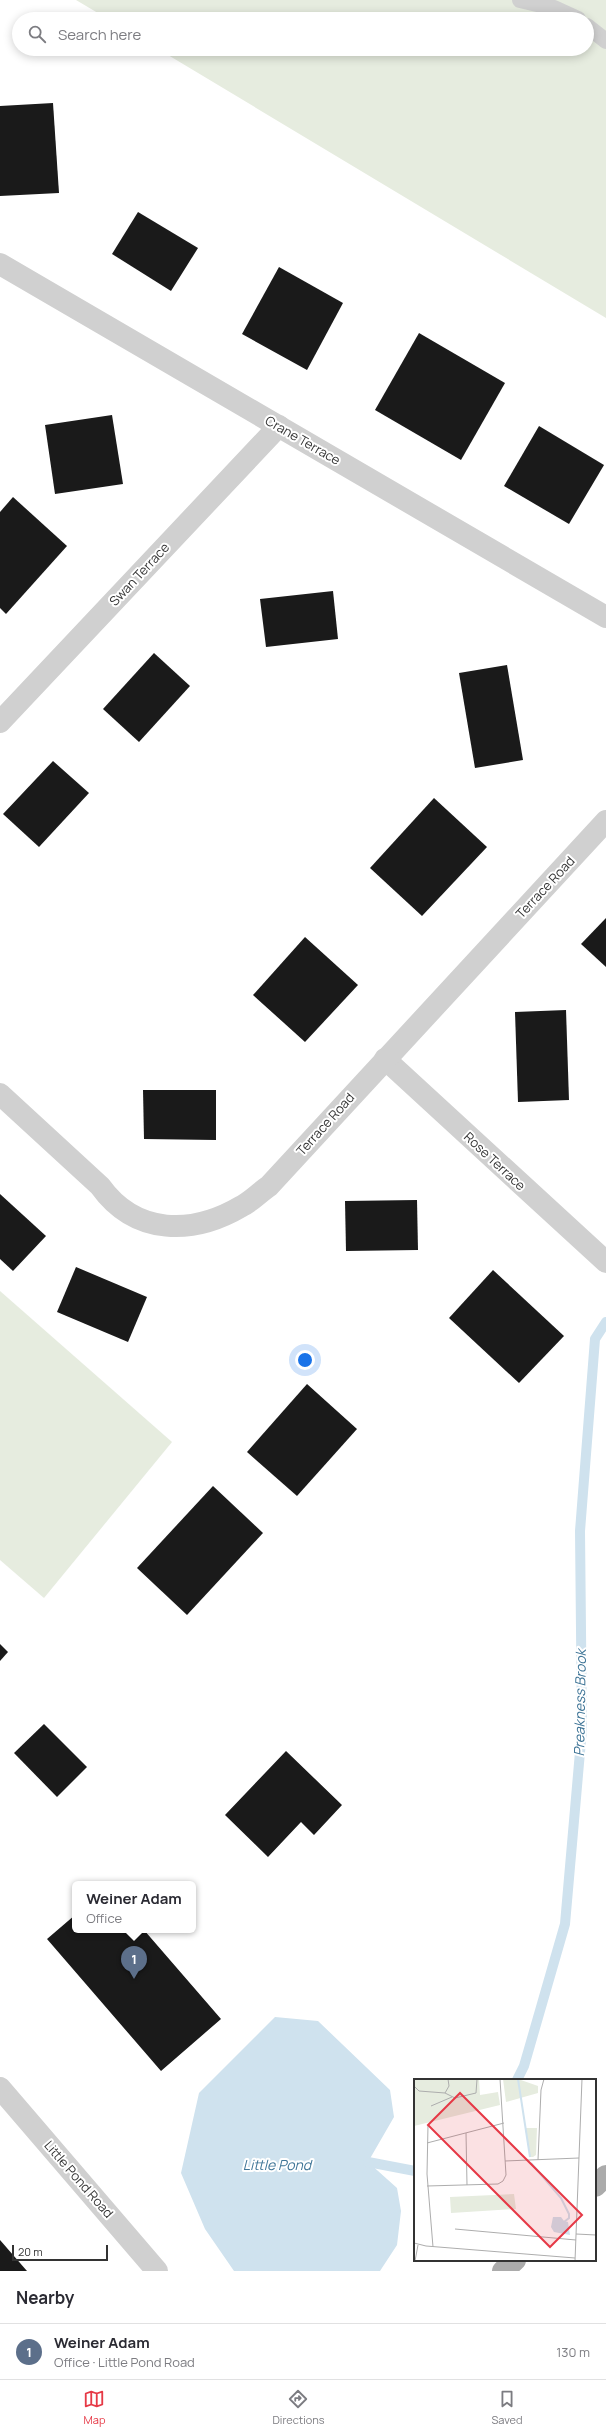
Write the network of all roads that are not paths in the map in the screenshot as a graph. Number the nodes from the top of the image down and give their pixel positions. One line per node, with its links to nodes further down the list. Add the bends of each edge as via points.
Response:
1 (520, 0): 2 (lane)
2 (563, 12)
3 (594, 32): 4 (lane)
4 (606, 41)
5 (0, 264): 6 (street, Crane Terrace)
6 (279, 426): 7 (street, Crane Terrace); 8 (street, Swan Terrace)
7 (606, 617)
8 (0, 722)
9 (606, 821): 10 (street, Terrace Road)
10 (385, 1059): 11 (street, Terrace Road, via 269,1186 243,1206 214,1220 184,1226 156,1225 130,1216 110,1200 100,1186); 12 (street, Rose Terrace)
11 (0, 1094)
12 (606, 1262)
13 (0, 2088): 17 (street, Little Pond Road)
14 (606, 2176): 15 (main road)
15 (596, 2185)
16 (514, 2261): 18 (main road)
17 (157, 2271)
18 (503, 2271)

